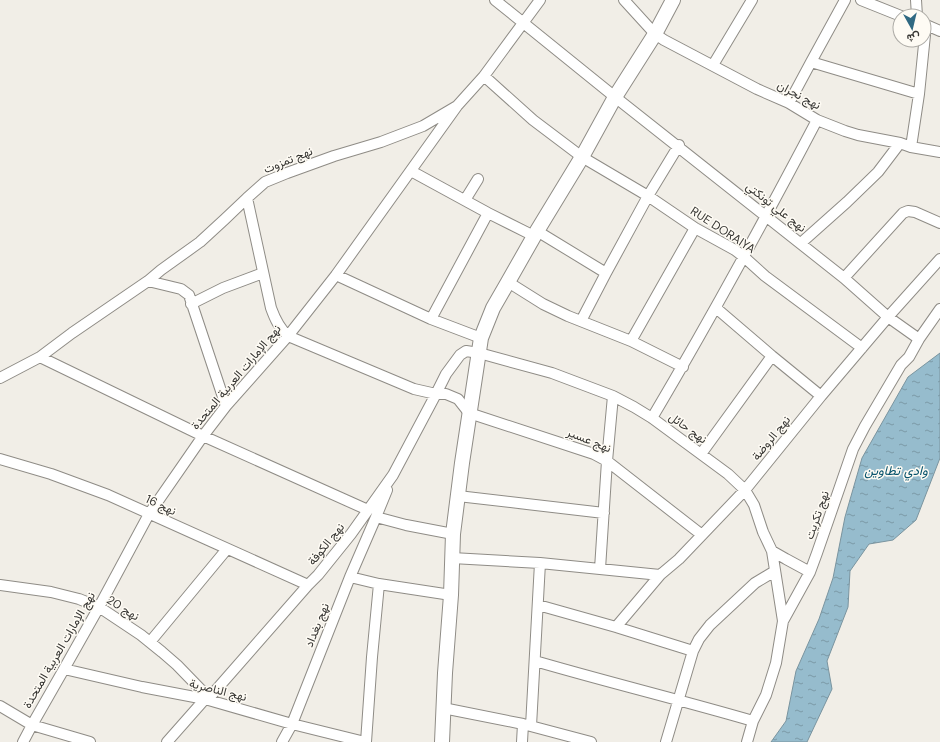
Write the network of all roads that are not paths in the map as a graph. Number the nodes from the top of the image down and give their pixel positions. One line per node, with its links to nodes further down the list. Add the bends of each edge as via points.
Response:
1 (495, 0): 9 (street, نهج علي تونكتي)
2 (540, 0): 9 (street, نهج تمزوت)
3 (624, 0): 10 (street, نهج نجران)
4 (673, 0): 10 (main road)
5 (752, 0): 13 (street)
6 (845, 0): 12 (street)
7 (861, 0): 8 (street)
8 (892, 12)
9 (523, 22): 14 (street, نهج تمزوت); 16 (street, نهج علي تونكتي)
10 (655, 34): 13 (street, نهج نجران); 16 (main road)
11 (923, 48): 15 (street)
12 (810, 62): 15 (street); 17 (street)
13 (713, 65): 17 (street, نهج نجران)
14 (484, 76): 18 (street, نهج تمزوت); 24 (street, RUE DORAIYA, via 533,120)
15 (919, 94): 22 (street)
16 (615, 97): 21 (street, نهج علي تونكتي); 24 (main road)
17 (789, 103): 19 (street, نهج نجران)
18 (457, 106): 25 (street, نهج الإمارات العربية المتحدة); 28 (street, نهج تمزوت, via 423,126 266,182)
19 (817, 120): 20 (street, نهج نجران, via 845,131); 31 (street)
20 (900, 143): 22 (street, نهج نجران); 35 (street, via 878,172)
21 (678, 146): 27 (street); 31 (street, نهج علي تونكتي)
22 (911, 147): 23 (street, نهج نجران)
23 (940, 152)
24 (582, 157): 27 (street, RUE DORAIYA); 34 (main road)
25 (411, 171): 29 (street); 40 (street, نهج الإمارات العربية المتحدة)
26 (478, 179): 29 (street)
27 (648, 196): 33 (street, RUE DORAIYA); 39 (street)
28 (247, 198): 38 (street); 42 (street, نهج تمزوت, via 200,242)
29 (465, 200): 30 (street)
30 (488, 213): 34 (street); 48 (street)
31 (767, 216): 35 (street, نهج علي تونكتي); 36 (street)
32 (940, 223): 41 (street, via 914,212 903,213)
33 (695, 228): 36 (street, RUE DORAIYA); 53 (street)
34 (535, 234): 39 (street); 43 (main road)
35 (801, 243): 41 (street, نهج علي تونكتي)
36 (744, 257): 45 (street); 54 (street, RUE DORAIYA, via 765,276)
37 (940, 259): 47 (street, نهج الروضة)
38 (263, 273): 44 (street, via 223,288); 50 (street, via 275,320 281,331)
39 (606, 273): 49 (street)
40 (336, 275): 48 (street); 50 (street, نهج الإمارات العربية المتحدة)
41 (844, 278): 47 (street, نهج علي تونكتي)
42 (148, 281): 44 (street, via 181,289 189,295); 57 (street, نهج تمزوت)
43 (508, 282): 49 (street, via 543,304); 51 (main road)
44 (191, 304): 63 (street)
45 (716, 308): 56 (street); 58 (street)
46 (940, 309): 52 (street, نهج تكريت)
47 (888, 317): 52 (street, نهج علي تونكتي); 54 (street, نهج الروضة)
48 (431, 319): 51 (street)
49 (581, 322): 53 (street)
50 (288, 336): 60 (street, via 414,389); 63 (street, نهج الإمارات العربية المتحدة)
51 (480, 338): 55 (main road)
52 (919, 339): 85 (street, نهج تكريت, via 909,357 901,365 853,449)
53 (631, 341): 58 (street)
54 (862, 348): 62 (street, نهج الروضة)
55 (479, 353): 60 (street, نهج الكوفة, via 466,350 460,355); 61 (street, نهج حائل, via 552,373); 64 (main road)
56 (772, 356): 62 (street); 67 (street)
57 (40, 357): 59 (street, نهج تمزوت); 66 (street)
58 (683, 366): 65 (street)
59 (0, 378)
60 (436, 394): 64 (street, via 446,394 458,399); 70 (street, نهج الكوفة)
61 (613, 396): 65 (street, نهج حائل); 69 (street)
62 (821, 396): 71 (street, نهج الروضة)
63 (226, 406): 66 (street, نهج الإمارات العربية المتحدة)
64 (469, 413): 69 (street, نهج عسير, via 574,447); 72 (main road)
65 (652, 418): 67 (street, نهج حائل)
66 (203, 436): 73 (street); 75 (street, نهج الإمارات العربية المتحدة)
67 (701, 454): 71 (street, نهج حائل)
68 (0, 459): 75 (street, نهج 16, via 108,494)
69 (608, 461): 74 (street); 78 (street, نهج عسير)
70 (393, 475): 73 (street, نهج الكوفة); 76 (street, نهج بغداد)
71 (746, 490): 78 (street, نهج الروضة); 80 (street, نهج حائل)
72 (458, 496): 74 (street); 77 (main road)
73 (368, 510): 90 (street, نهج الكوفة)
74 (604, 513): 83 (street)
75 (149, 514): 79 (street, نهج 16); 93 (street, نهج الإمارات العربية المتحدة)
76 (376, 517): 77 (street); 87 (street, نهج بغداد)
77 (453, 534): 81 (main road)
78 (702, 534): 86 (street, نهج الروضة)
79 (228, 549): 90 (street, نهج 16); 96 (street)
80 (772, 551): 84 (street, نهج حائل); 85 (street)
81 (452, 558): 82 (street); 91 (main road)
82 (540, 563): 83 (street); 92 (street)
83 (600, 569): 86 (street)
84 (775, 571): 94 (street, نهج حائل); 97 (street, via 750,587 710,625)
85 (810, 572): 94 (street, نهج تكريت)
86 (660, 576): 95 (street, نهج الروضة)
87 (350, 577): 88 (street); 105 (street, نهج بغداد)
88 (379, 584): 91 (street); 112 (street)
89 (0, 585): 93 (street, نهج 20, via 51,592)
90 (308, 585): 100 (street, نهج الكوفة)
91 (451, 595): 103 (main road)
92 (538, 605): 95 (street); 98 (street)
93 (99, 607): 96 (street, نهج 20); 99 (street, نهج الإمارات العربية المتحدة)
94 (783, 621): 104 (street, نهج تكريت, via 776,663 766,695)
95 (616, 627): 97 (street)
96 (150, 642): 100 (street, نهج 20, via 177,665)
97 (693, 651): 101 (street)
98 (535, 662): 101 (street); 107 (street)
99 (64, 669): 100 (street, نهج الناصرية); 106 (street, نهج الإمارات العربية المتحدة)
100 (207, 698): 105 (street, نهج الناصرية); 110 (street, نهج الكوفة)
101 (679, 700): 104 (street); 116 (street)
102 (0, 706): 106 (street)
103 (443, 708): 107 (street); 113 (main road)
104 (753, 721): 117 (street, نهج تكريت)
105 (292, 724): 111 (street, نهج بغداد); 112 (street, نهج الناصرية)
106 (32, 725): 108 (street, نهج الإمارات العربية المتحدة); 109 (street)
107 (527, 725): 114 (street); 115 (street)
108 (23, 742)
109 (90, 742)
110 (167, 742)
111 (282, 742)
112 (366, 742)
113 (442, 742)
114 (522, 742)
115 (591, 742)
116 (666, 742)
117 (748, 742)

